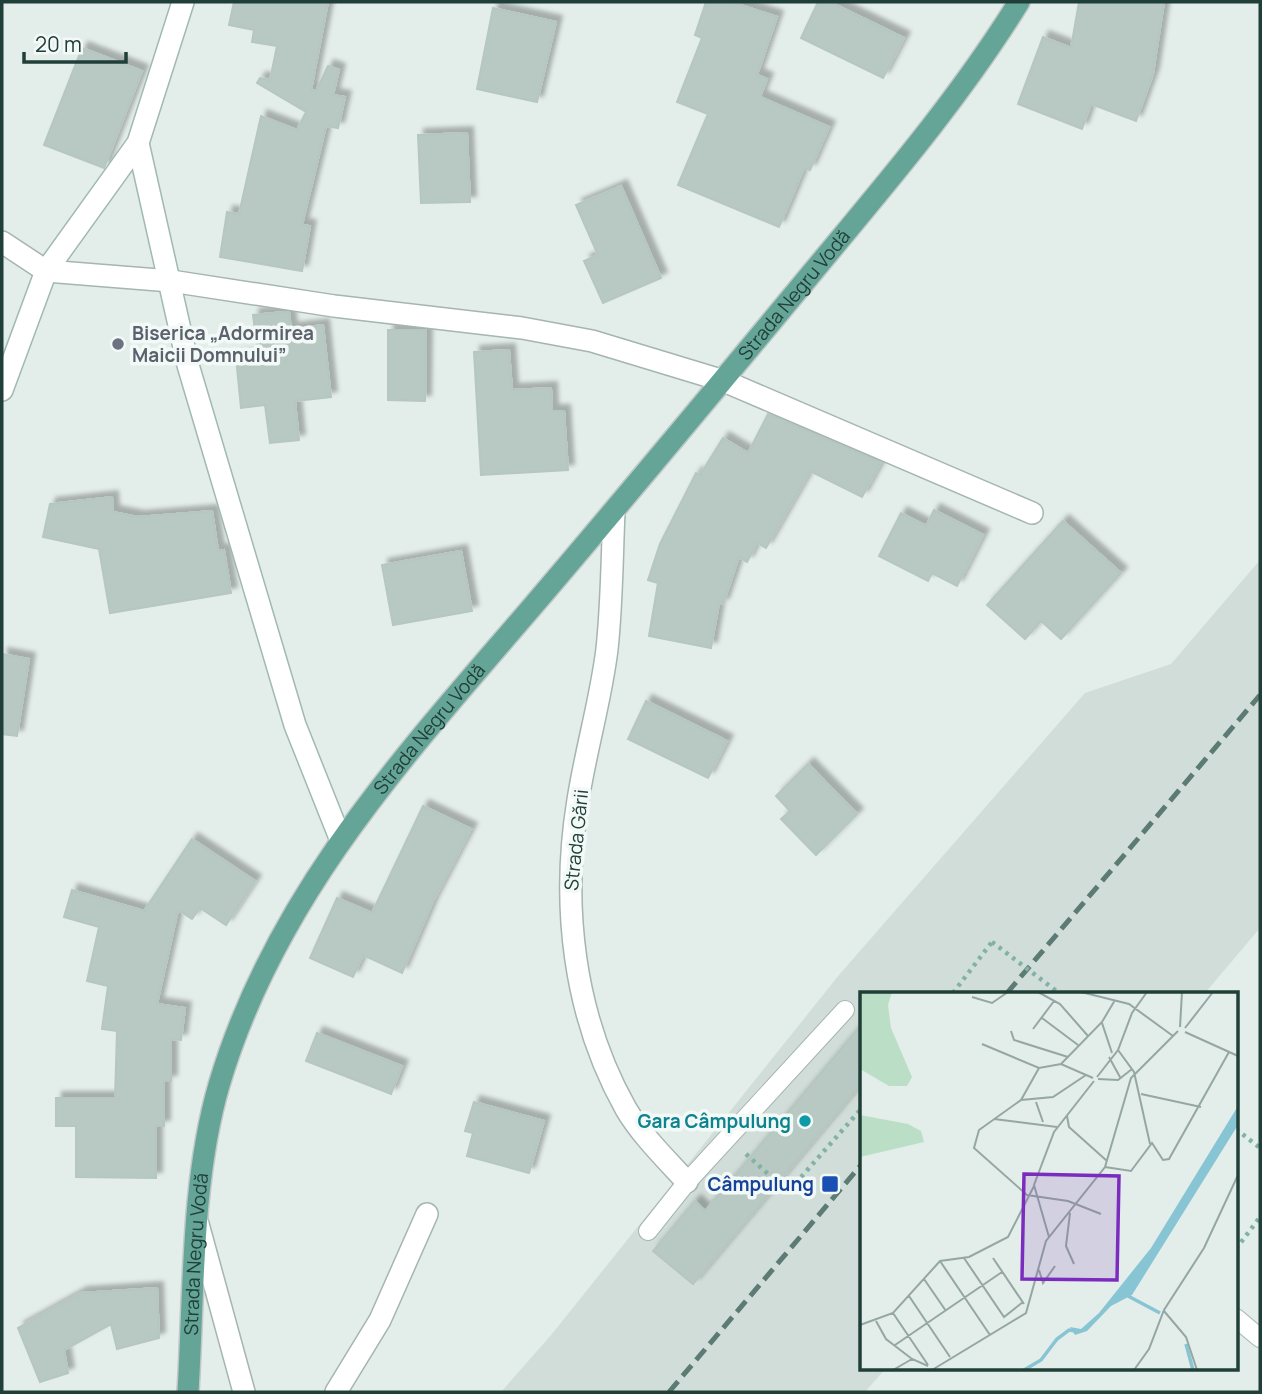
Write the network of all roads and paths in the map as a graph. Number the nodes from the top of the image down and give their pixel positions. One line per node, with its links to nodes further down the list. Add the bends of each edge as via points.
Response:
1 (183, 2): 3 (street)
2 (1019, 2): 7 (main road, Strada Negru Vodă, via 953,99)
3 (138, 143): 5 (street); 6 (street)
4 (2, 242): 5 (street)
5 (46, 271): 6 (street); 8 (street)
6 (171, 281): 7 (street, via 533,330 592,341); 11 (street, via 188,365 295,725)
7 (724, 381): 9 (main road, Strada Negru Vodă); 10 (street)
8 (2, 390)
9 (614, 511): 11 (main road, Strada Negru Vodă, via 397,764); 19 (street, Strada Gării, via 607,649 578,801 569,883 572,943 596,1038 627,1110)
10 (1032, 513)
11 (340, 838): 22 (main road, Strada Negru Vodă, via 296,909 231,1050 207,1132)
12 (954, 992): 13 (path, bridge, via 992,942)
13 (1058, 992)
14 (845, 1010): 17 (lane)
15 (860, 1110): 17 (path, via 788,1192)
16 (1238, 1131): 18 (path)
17 (730, 1138): 19 (lane)
18 (1260, 1148)
19 (687, 1182): 23 (lane)
20 (427, 1214): 29 (street, via 380,1320)
21 (1260, 1217): 24 (path)
22 (198, 1224): 27 (main road, Strada Negru Vodă); 28 (street)
23 (648, 1231)
24 (1238, 1246)
25 (1238, 1320): 26 (lane)
26 (1260, 1338)
27 (188, 1392)
28 (244, 1392)
29 (336, 1392)

